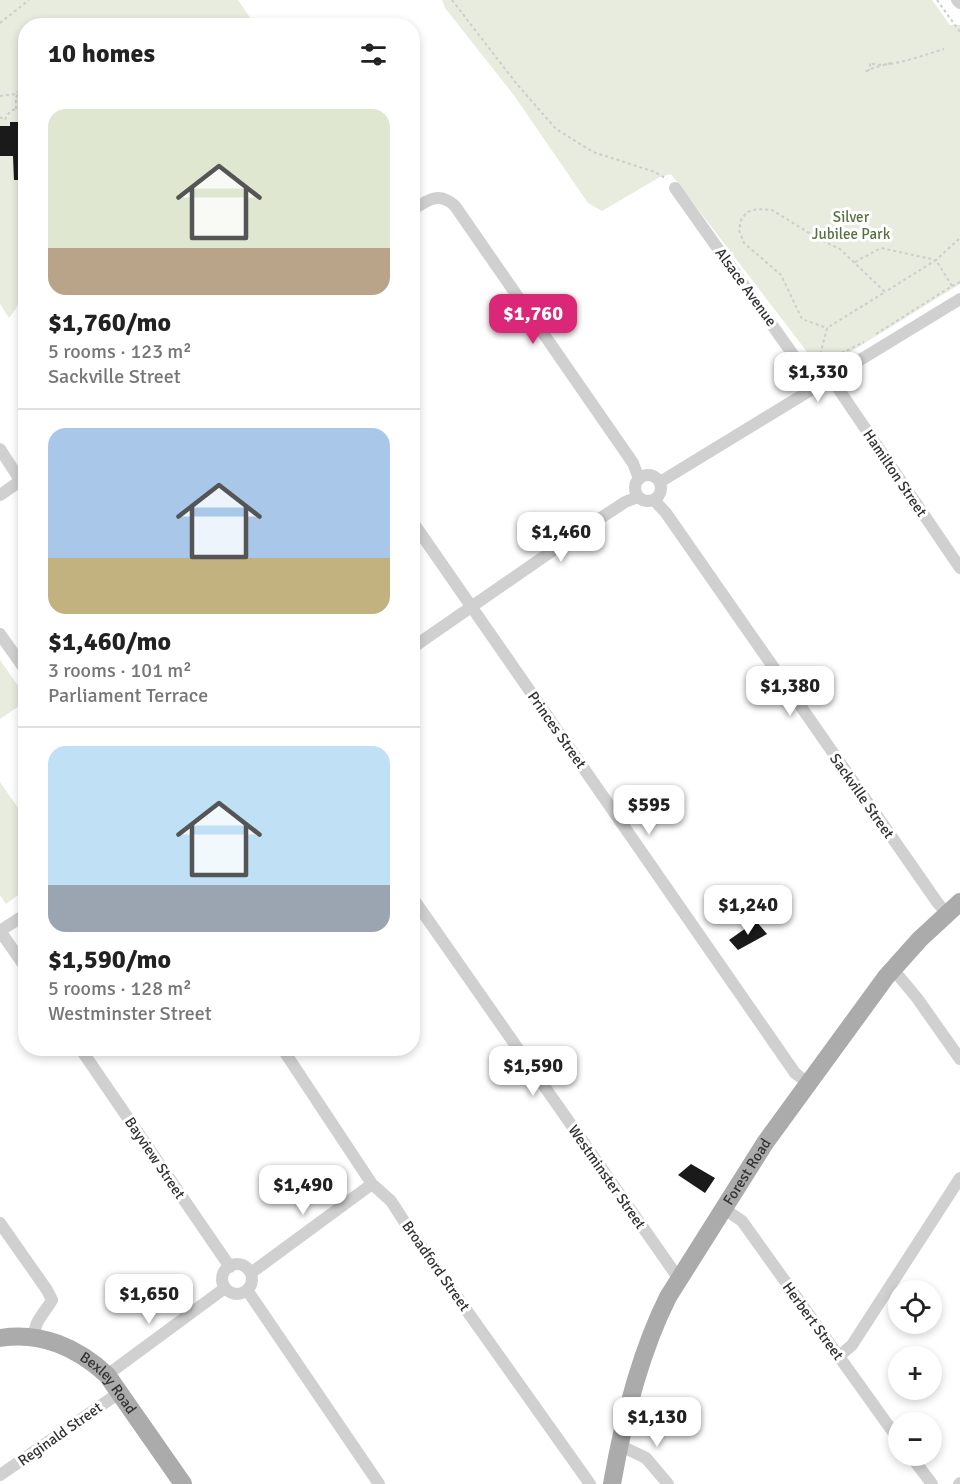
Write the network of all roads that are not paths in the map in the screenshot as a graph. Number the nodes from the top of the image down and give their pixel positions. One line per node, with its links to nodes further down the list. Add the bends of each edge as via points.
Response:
1 (675, 188): 5 (street, Alsace Avenue)
2 (420, 205): 8 (street, via 440,197 455,206 633,463)
3 (960, 299): 4 (street)
4 (831, 378): 5 (street); 15 (street, Hamilton Street)
5 (816, 387): 10 (street)
6 (0, 449): 7 (street)
7 (18, 472)
8 (639, 478): 10 (street, via 651,475); 12 (street, via 635,489)
9 (18, 482): 11 (street)
10 (660, 482): 13 (street, via 662,490)
11 (0, 495)
12 (638, 497): 13 (street); 16 (street)
13 (654, 500): 21 (street, Sackville Street, via 936,901)
14 (420, 532): 16 (street, Princes Street)
15 (960, 568)
16 (472, 606): 18 (street); 29 (street, Princes Street, via 795,1073)
17 (0, 634): 19 (street)
18 (420, 642)
19 (18, 660)
20 (420, 908): 36 (street, Westminster Street)
21 (954, 908): 25 (main road, Forest Road)
22 (18, 919): 23 (street)
23 (0, 931): 24 (street)
24 (18, 957)
25 (892, 968): 28 (street); 29 (main road, Forest Road)
26 (85, 1056): 34 (street, Bayview Street)
27 (287, 1056): 31 (street, Broadford Street)
28 (960, 1059)
29 (808, 1083): 32 (main road, Forest Road)
30 (960, 1178): 41 (street, via 852,1345)
31 (372, 1184): 35 (street); 50 (street, Broadford Street, via 391,1201)
32 (723, 1208): 36 (main road, Forest Road); 41 (street, Herbert Street, via 742,1221)
33 (0, 1223): 39 (street, via 52,1300 36,1320)
34 (230, 1267): 35 (street, via 241,1265); 37 (street, via 223,1275)
35 (250, 1273): 38 (street, via 251,1285)
36 (679, 1280): 45 (main road, Forest Road, via 656,1324)
37 (225, 1288): 38 (street, via 237,1294); 42 (street)
38 (247, 1290): 49 (street)
39 (34, 1337): 40 (main road, Bexley Road); 42 (main road, Bexley Road, via 65,1346)
40 (0, 1338)
41 (838, 1357): 44 (street, Herbert Street)
42 (107, 1375): 43 (main road, Bexley Road)
43 (119, 1393): 47 (street, Reginald Street); 48 (main road, Bexley Road)
44 (888, 1425)
45 (619, 1445): 51 (main road, Forest Road); 52 (street, via 646,1458)
46 (918, 1466): 53 (street)
47 (0, 1475)
48 (183, 1484)
49 (380, 1484)
50 (590, 1484)
51 (612, 1484)
52 (668, 1484)
53 (932, 1484)

